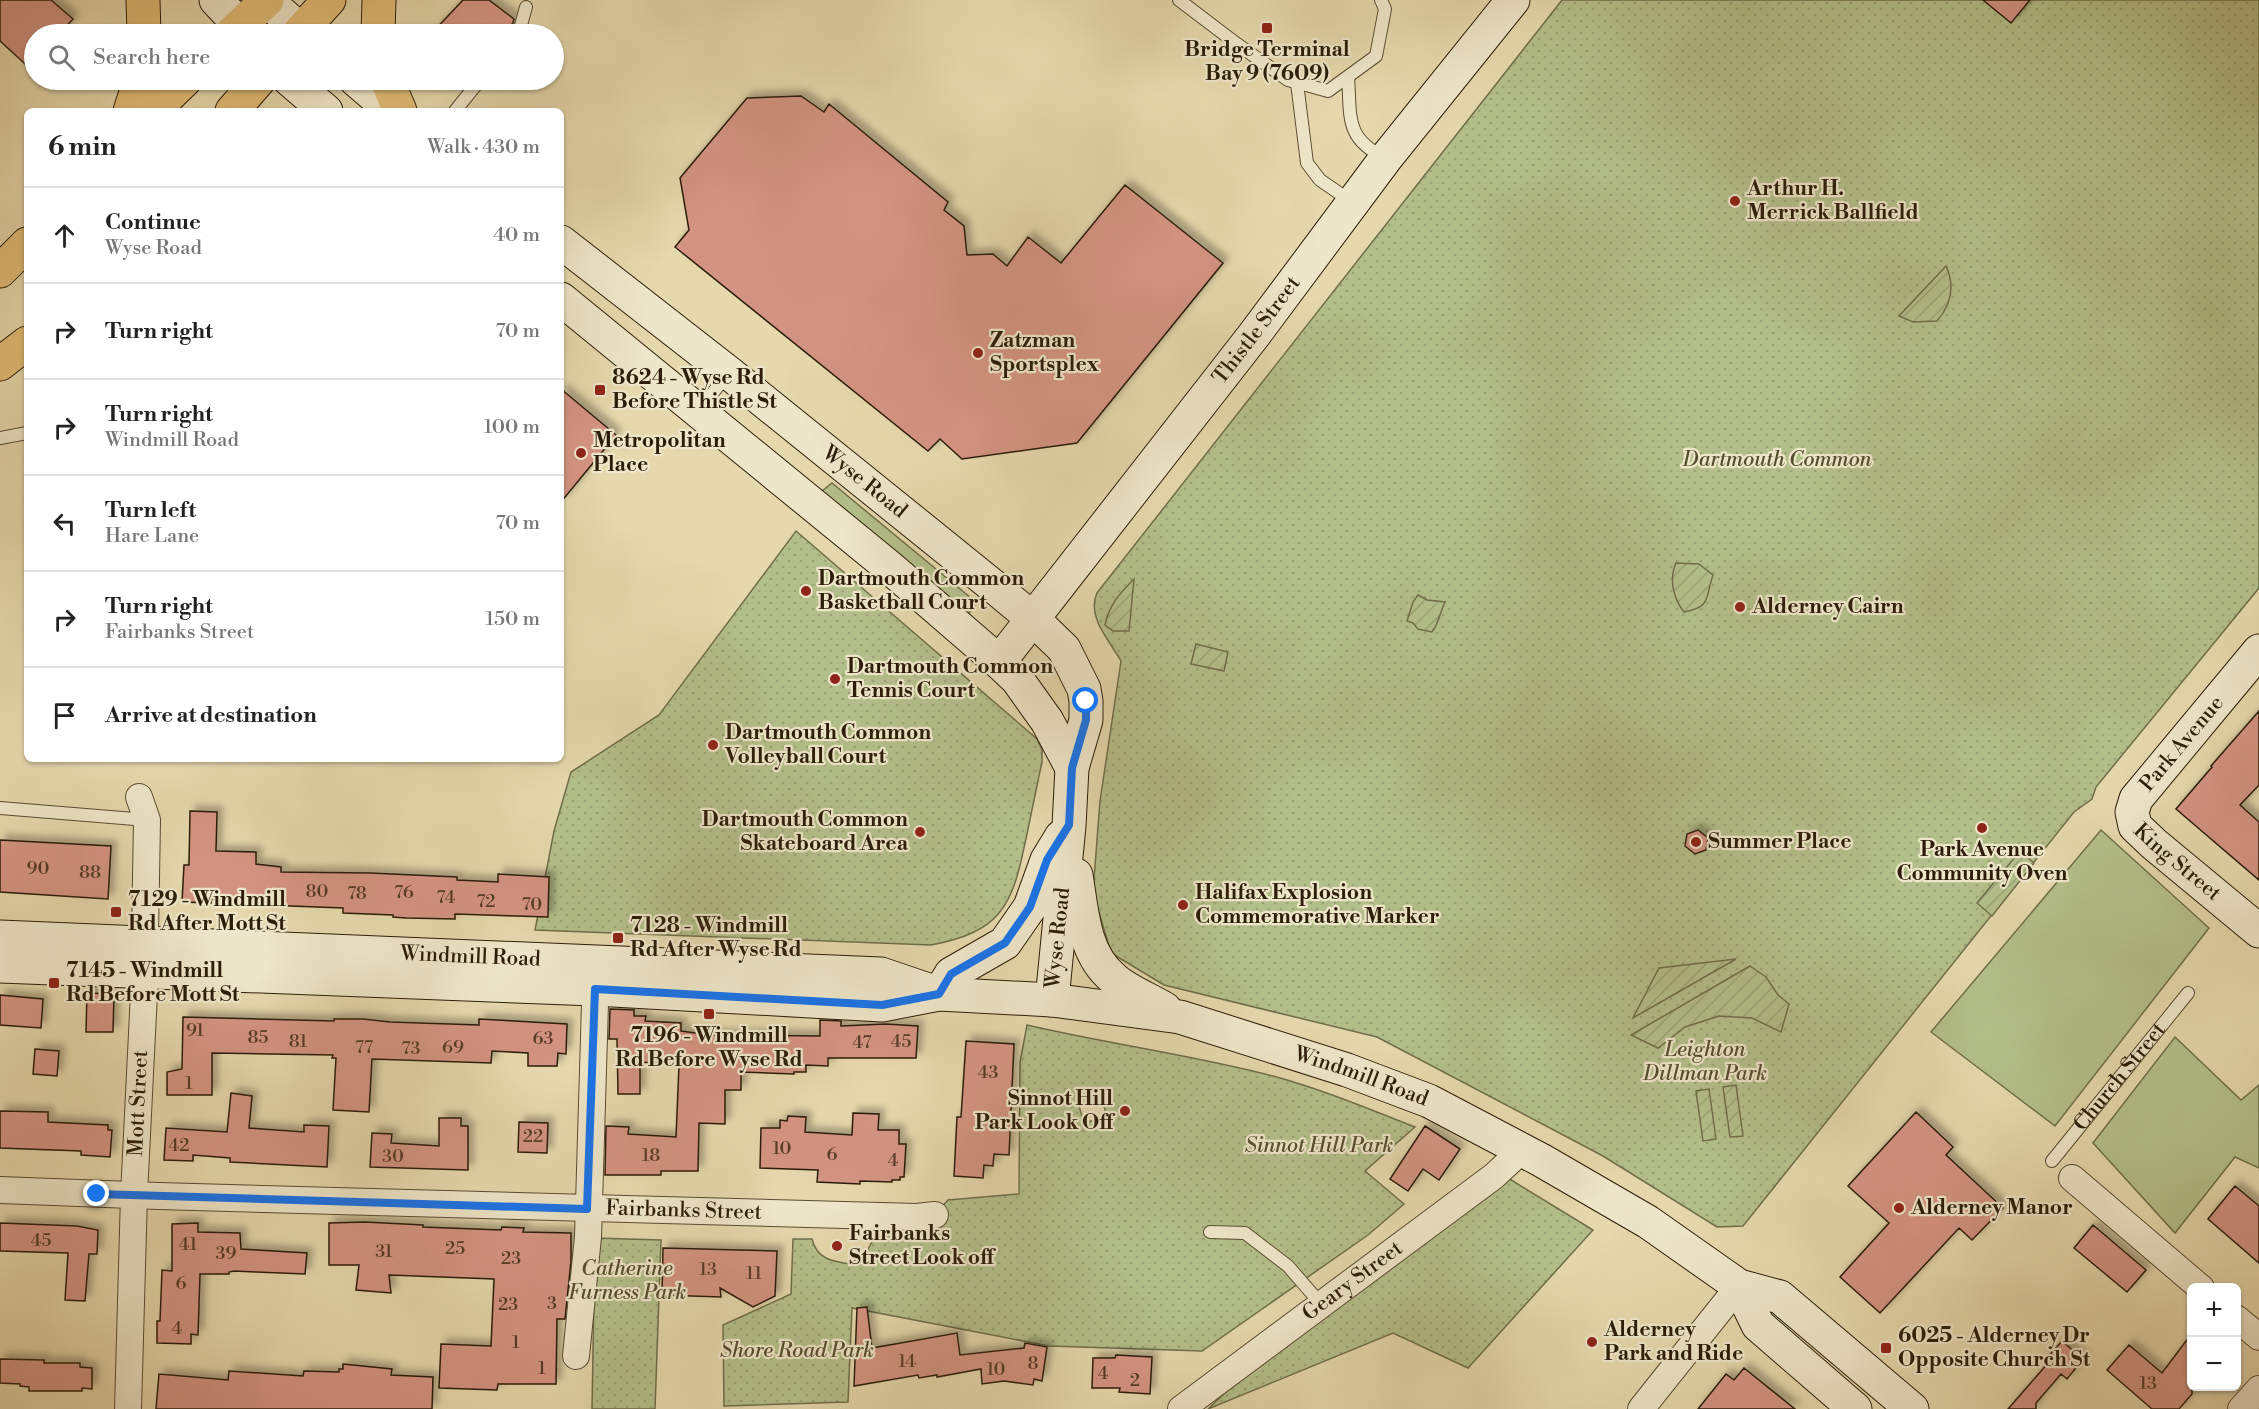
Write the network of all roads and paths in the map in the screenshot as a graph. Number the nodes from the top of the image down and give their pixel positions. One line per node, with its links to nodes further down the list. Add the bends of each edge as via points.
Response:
1 (143, 0): 10 (main road)
2 (216, 0): 11 (main road)
3 (267, 0): 12 (main road); 13 (main road)
4 (329, 0): 14 (main road)
5 (379, 0): 15 (main road)
6 (1179, 0): 18 (lane)
7 (1381, 0): 17 (lane, via 1385,9 1376,56)
8 (1513, 0): 33 (main road, Thistle Street)
9 (526, 8): 16 (lane)
10 (144, 24)
11 (235, 24)
12 (246, 24)
13 (292, 24)
14 (309, 24)
15 (378, 24)
16 (521, 24)
17 (1348, 77): 18 (lane, via 1328,91); 33 (lane, via 1355,135 1371,151)
18 (1297, 83): 34 (lane, via 1307,163 1320,180)
19 (137, 90): 26 (main road)
20 (175, 90): 27 (main road)
21 (250, 90): 28 (main road)
22 (302, 90): 29 (main road)
23 (368, 90): 30 (main road)
24 (391, 90): 31 (main road)
25 (472, 90): 32 (lane)
26 (131, 108)
27 (156, 108)
28 (235, 108)
29 (323, 108)
30 (389, 108)
31 (398, 108)
32 (457, 108)
33 (1386, 158): 34 (main road, Thistle Street)
34 (1353, 202): 45 (main road, Thistle Street)
35 (564, 244): 41 (main road, Wyse Road)
36 (24, 247): 37 (main road)
37 (0, 271)
38 (564, 301): 42 (main road)
39 (24, 345): 40 (main road)
40 (0, 364)
41 (729, 372): 42 (lane); 45 (main road, Wyse Road)
42 (698, 411): 47 (main road)
43 (24, 434): 44 (lane)
44 (0, 438)
45 (1034, 619): 47 (main road, Thistle Street); 48 (main road, Wyse Road, via 1064,649 1084,689 1086,720)
46 (2259, 651): 51 (main road, Park Avenue, via 2136,799)
47 (999, 662): 48 (main road, via 1017,679 1047,721)
48 (1072, 768): 52 (main road, Wyse Road)
49 (0, 808): 50 (lane)
50 (143, 809): 55 (street, Mott Street)
51 (2132, 812): 53 (main road, King Street, via 2135,826 2154,844)
52 (1069, 825): 59 (main road, via 1047,860 1030,907 1005,943 951,974); 60 (main road, Wyse Road); 61 (main road, via 1086,938 1100,963 1112,978)
53 (2257, 924)
54 (0, 937): 55 (main road, Windmill Road)
55 (145, 957): 56 (main road, Windmill Road); 57 (main road, Windmill Road); 66 (street, Mott Street)
56 (0, 966)
57 (596, 975): 59 (main road, Windmill Road, via 881,974); 67 (street)
58 (2188, 993): 63 (lane, Church Street)
59 (939, 994): 60 (main road, Windmill Road)
60 (1052, 1000): 61 (main road, Windmill Road)
61 (1180, 1017): 62 (main road, Windmill Road, via 1347,1070 1429,1101)
62 (1522, 1150): 71 (main road, Windmill Road, via 1648,1222); 72 (street, Geary Street, via 1494,1176)
63 (2052, 1161)
64 (2072, 1178): 70 (street)
65 (0, 1190): 66 (street, Fairbanks Street)
66 (134, 1196): 67 (street, Fairbanks Street); 78 (street, Mott Street)
67 (587, 1209): 68 (street, Fairbanks Street); 75 (street, via 588,1237)
68 (935, 1215)
69 (1210, 1232): 72 (lane, via 1245,1233 1288,1266)
70 (2196, 1283)
71 (1739, 1286): 76 (main road, via 1780,1297); 80 (street); 81 (main road, via 1758,1324)
72 (1321, 1304): 79 (street, Geary Street)
73 (2241, 1322): 74 (street)
74 (2259, 1337)
75 (576, 1356)
76 (1883, 1385): 82 (street); 83 (main road)
77 (2259, 1389): 84 (street)
78 (128, 1409)
79 (1181, 1409)
80 (1641, 1409)
81 (1855, 1409)
82 (1860, 1409)
83 (1912, 1409)
84 (2241, 1409)

